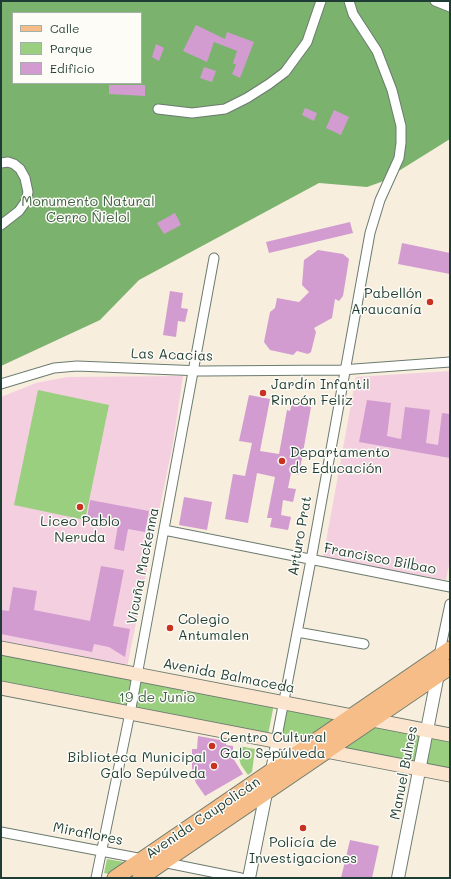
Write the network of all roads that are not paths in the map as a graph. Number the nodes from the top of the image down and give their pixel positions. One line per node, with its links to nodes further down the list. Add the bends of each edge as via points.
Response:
1 (322, 1): 5 (street, via 307,42 285,72 269,84 225,109 192,113)
2 (348, 1): 10 (street, Arturo Prat, via 356,21 376,51 392,90 401,126 399,158 380,200 370,233)
3 (435, 1): 4 (street)
4 (450, 7)
5 (158, 109)
6 (1, 163): 7 (street, via 8,162 20,169 28,192 26,201 19,211)
7 (1, 225)
8 (214, 258): 11 (street, Vicuña Mackenna)
9 (450, 362): 10 (street, Las Acacias)
10 (345, 370): 11 (street, Las Acacias); 14 (street, Arturo Prat)
11 (194, 371): 12 (street, Las Acacias, via 77,366 54,368); 13 (street, Vicuña Mackenna)
12 (1, 384)
13 (164, 530): 14 (street, Francisco Bilbao); 22 (street, Vicuña Mackenna)
14 (311, 560): 15 (street, Francisco Bilbao); 17 (street, Arturo Prat)
15 (450, 587)
16 (450, 604): 20 (street)
17 (297, 632): 18 (street); 24 (street, Arturo Prat)
18 (364, 644)
19 (1, 648): 22 (main road, Avenida Balmaceda)
20 (446, 651): 21 (main road, via 442,662); 26 (main road, Avenida Caupolicán)
21 (444, 670): 27 (main road, Avenida Caupolicán); 28 (street, Manuel Bulnes)
22 (137, 674): 24 (main road, Avenida Balmaceda); 25 (street, Vicuña Mackenna)
23 (1, 688): 25 (main road)
24 (284, 703): 26 (main road, Avenida Balmaceda); 30 (street, Arturo Prat)
25 (130, 713): 30 (main road); 38 (street, Vicuña Mackenna)
26 (352, 716): 27 (main road, Avenida Balmaceda); 31 (main road, Avenida Caupolicán)
27 (373, 720): 28 (main road, Avenida Balmaceda); 32 (main road, Avenida Caupolicán)
28 (427, 731): 29 (main road, Avenida Balmaceda); 33 (street, Manuel Bulnes)
29 (450, 735)
30 (276, 740): 31 (main road); 34 (street, Arturo Prat)
31 (309, 746): 32 (main road); 34 (main road, Avenida Caupolicán)
32 (327, 751): 33 (main road); 36 (main road, Avenida Caupolicán)
33 (420, 769): 35 (main road); 46 (street, Manuel Bulnes)
34 (270, 773): 36 (street, Arturo Prat); 39 (main road, Avenida Caupolicán)
35 (450, 775)
36 (266, 793): 40 (main road, Avenida Caupolicán); 45 (street, Arturo Prat)
37 (1, 832): 38 (street, Miraflores)
38 (101, 852): 39 (street, Miraflores); 41 (street, Vicuña Mackenna)
39 (143, 859): 40 (street, Miraflores); 42 (main road, Avenida Caupolicán)
40 (163, 862): 43 (main road, Avenida Caupolicán); 44 (street, Miraflores)
41 (96, 878)
42 (115, 878)
43 (140, 878)
44 (241, 878)
45 (249, 878)
46 (398, 878)

